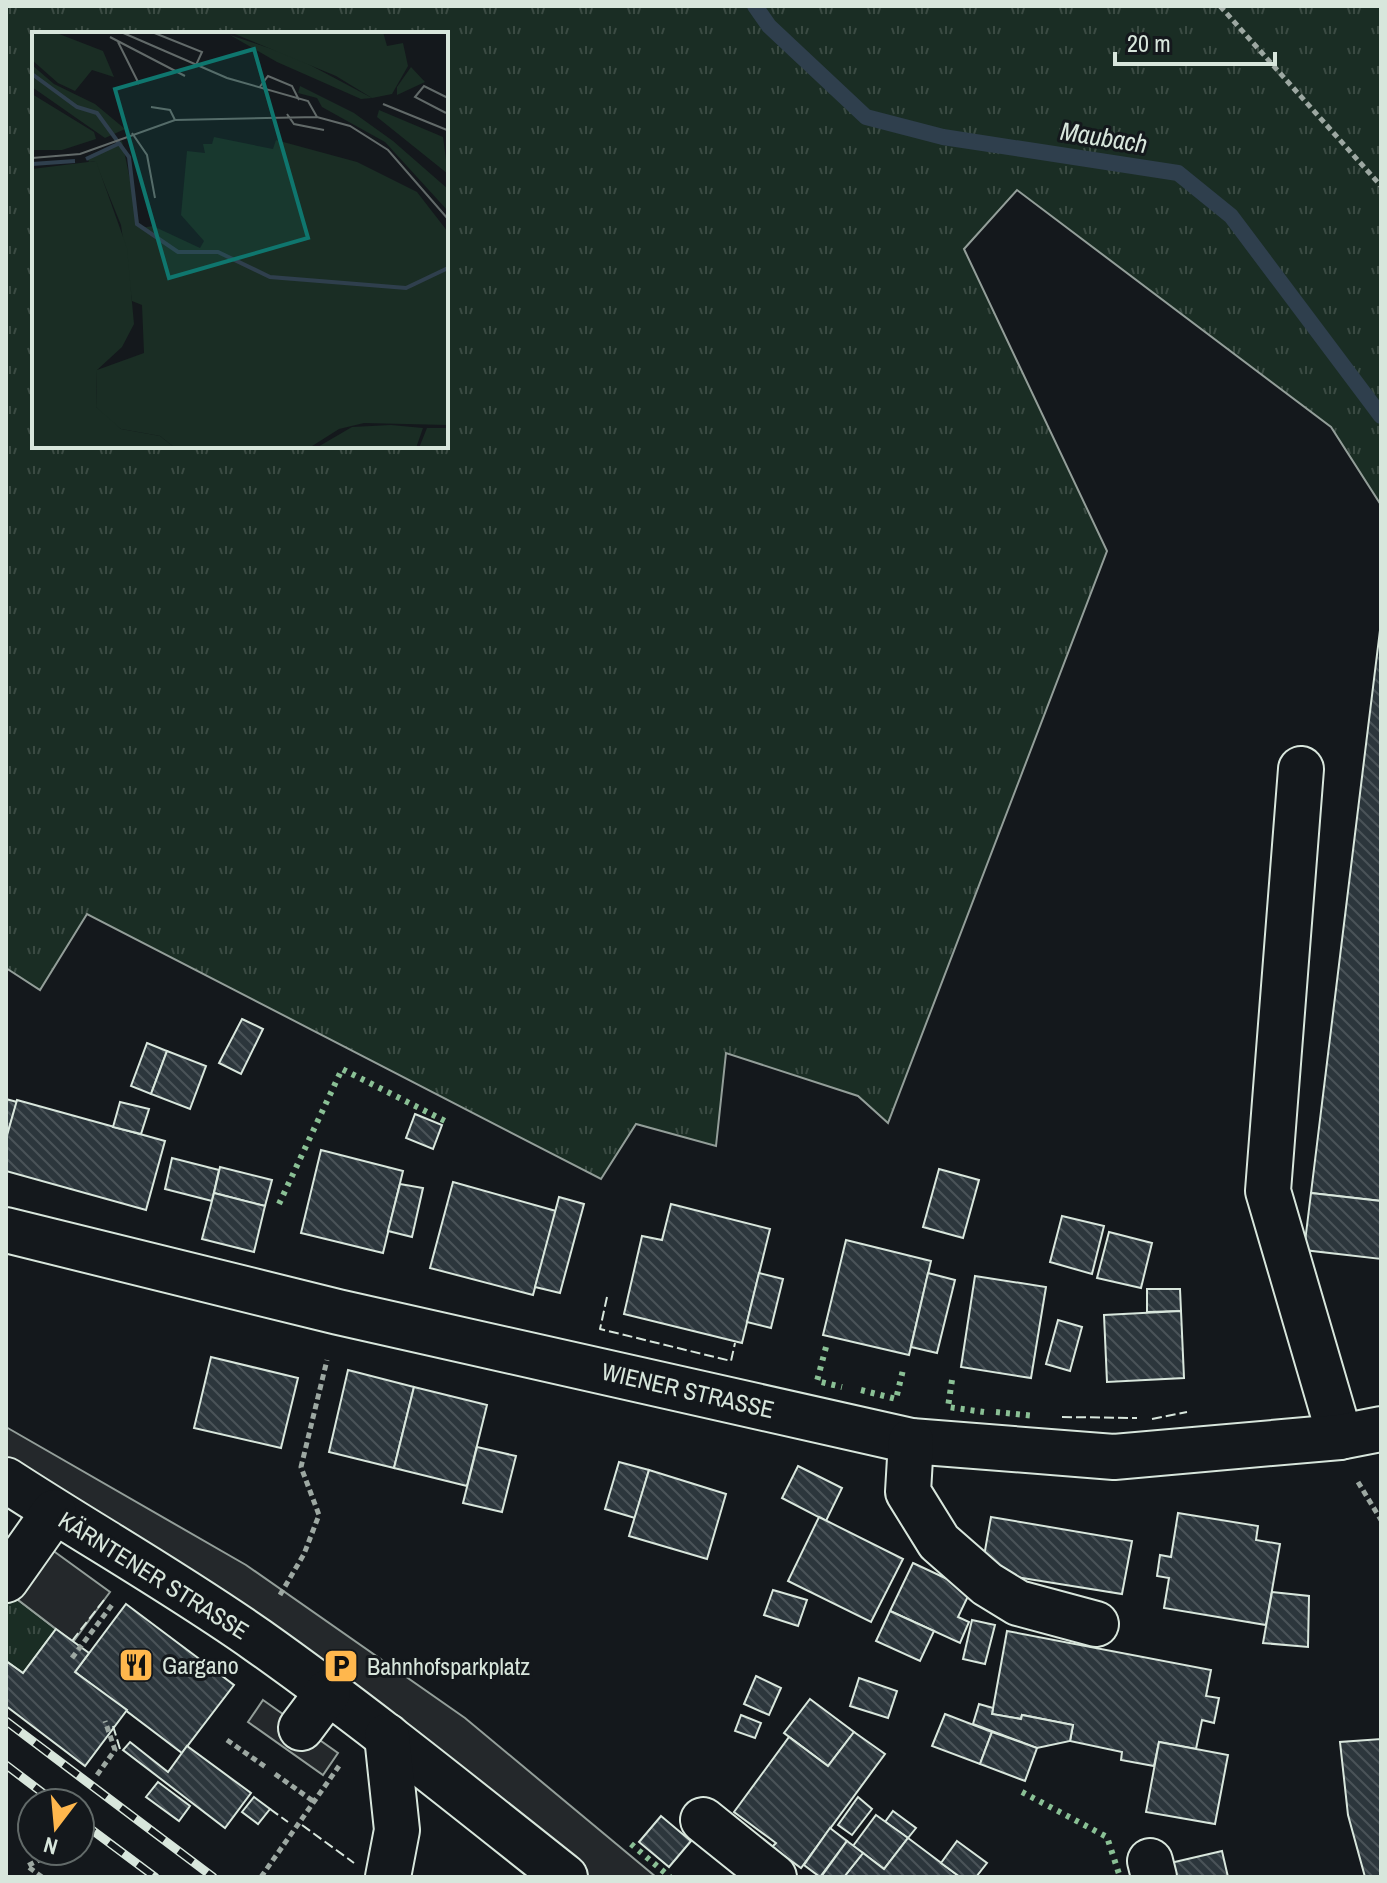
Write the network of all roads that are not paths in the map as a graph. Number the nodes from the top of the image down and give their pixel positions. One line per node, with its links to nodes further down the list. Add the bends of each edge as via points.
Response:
1 (1301, 769): 3 (street, via 1268,1191)
2 (6, 1230): 4 (street, WIENER STRASSE, via 338,1312)
3 (1360, 1433): 4 (street, WIENER STRASSE, via 1114,1457)
4 (911, 1441): 8 (street, via 908,1492 939,1542 1018,1603)
5 (6, 1480): 6 (street, KÄRNTENER STRASSE)
6 (54, 1512): 7 (street); 9 (street, KÄRNTENER STRASSE, via 256,1639)
7 (6, 1580)
8 (1096, 1624)
9 (328, 1692): 10 (street); 11 (street, KÄRNTENER STRASSE)
10 (301, 1728)
11 (387, 1736): 13 (street, via 397,1830); 14 (street, KÄRNTENER STRASSE)
12 (703, 1820): 15 (street)
13 (388, 1877)
14 (565, 1877)
15 (774, 1877)

